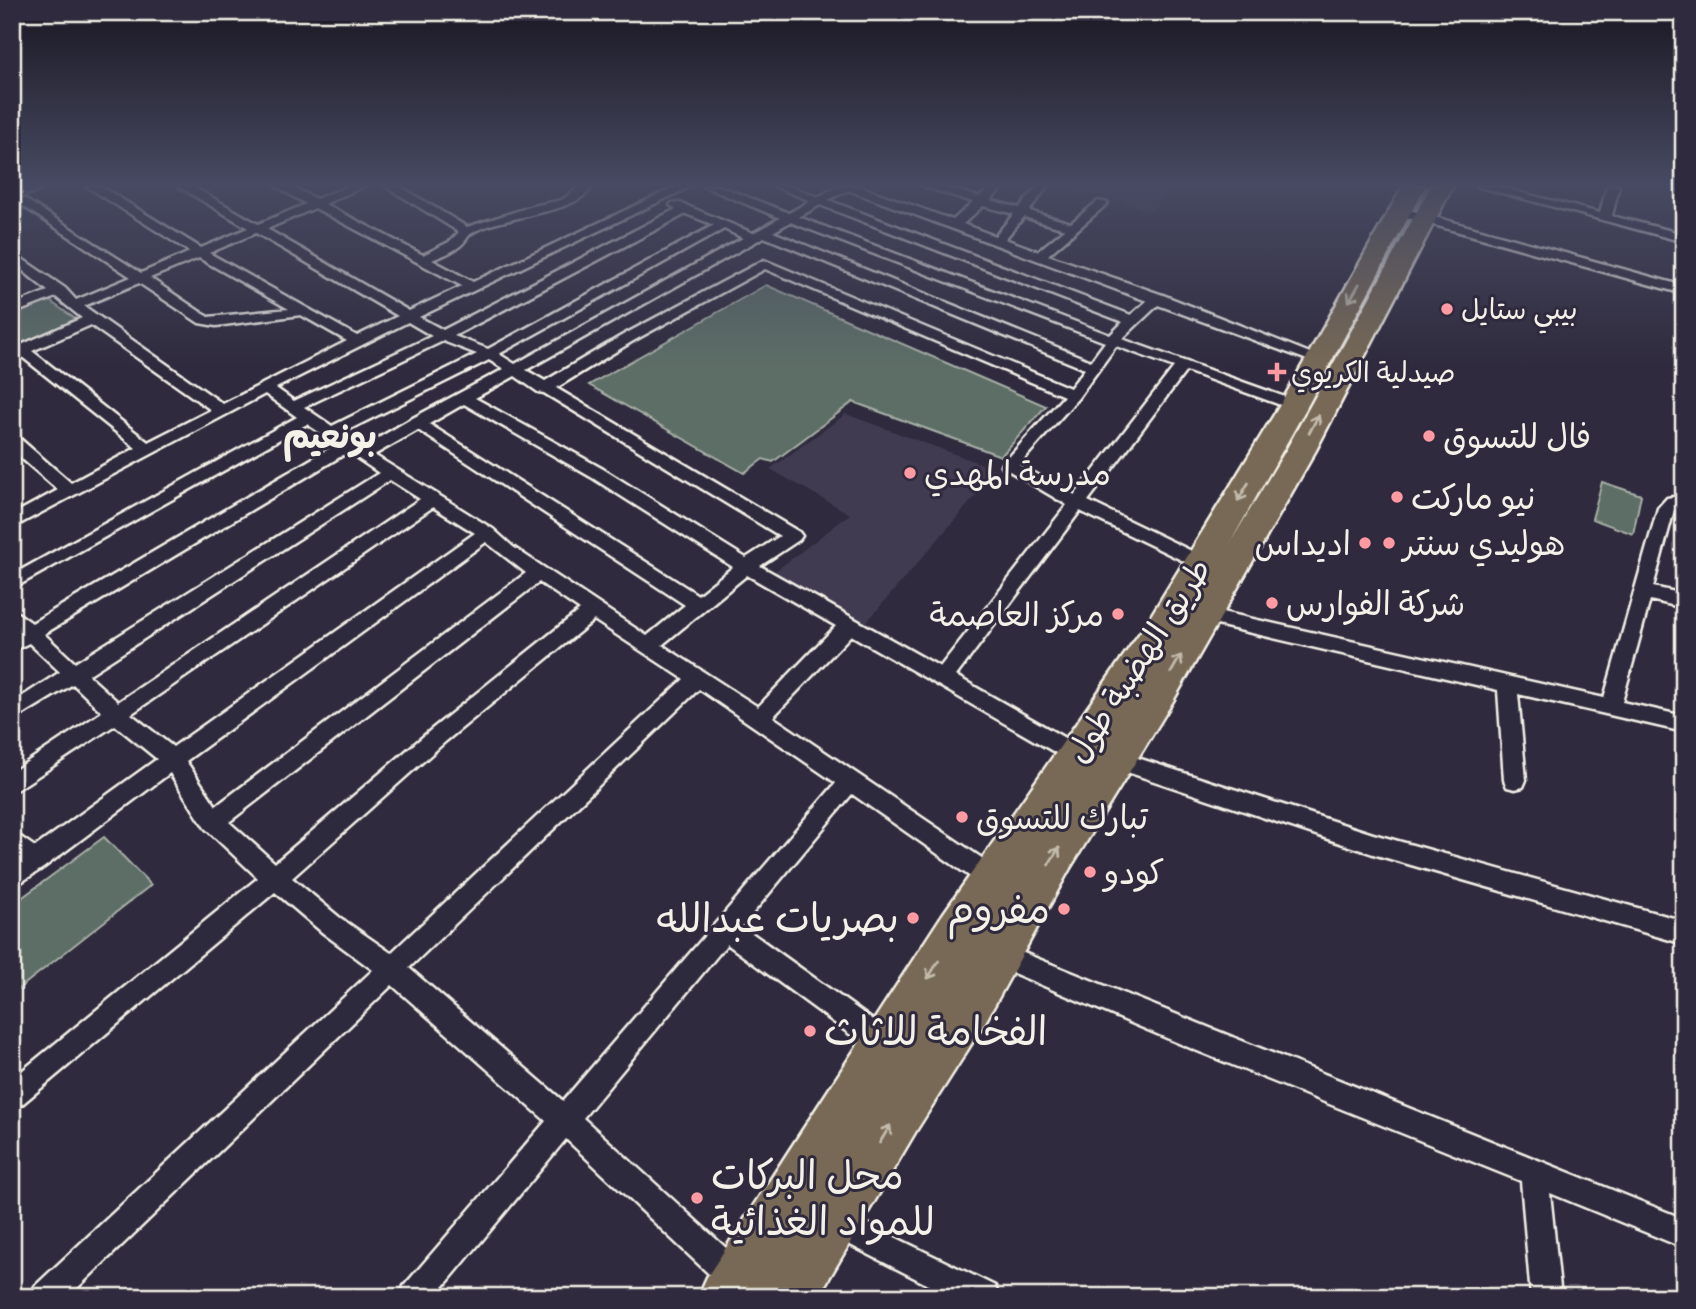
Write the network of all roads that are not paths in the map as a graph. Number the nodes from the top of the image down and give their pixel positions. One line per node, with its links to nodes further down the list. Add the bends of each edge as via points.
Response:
1 (95, 247): 23 (street)
2 (190, 247): 19 (street)
3 (214, 247): 19 (street)
4 (288, 247): 31 (street)
5 (400, 247): 22 (street)
6 (449, 247): 22 (street)
7 (559, 247): 24 (street)
8 (613, 247): 34 (street)
9 (683, 247): 38 (street)
10 (737, 247): 42 (street)
11 (789, 247): 41 (street)
12 (872, 247): 36 (street)
13 (940, 247): 33 (street)
14 (1014, 247): 21 (street)
15 (1051, 247): 21 (street)
16 (1389, 247): 39 (highway, طريق الهضبة طول, one-way to 39)
17 (1397, 247): 70 (highway, طريق الهضبة طول, one-way to 17, via 1301,450)
18 (1558, 247): 25 (street)
19 (200, 253): 23 (street); 30 (street)
20 (12, 256): 26 (street)
21 (1040, 256): 27 (street)
22 (423, 260): 24 (street)
23 (142, 277): 28 (street); 30 (street, via 209,321)
24 (473, 287): 31 (street)
25 (1684, 290)
26 (60, 291): 28 (street); 29 (street)
27 (1158, 298): 33 (street); 39 (street)
28 (76, 305): 32 (street)
29 (12, 310)
30 (303, 311): 35 (street)
31 (410, 317): 34 (street); 35 (street)
32 (92, 319): 37 (street); 48 (street)
33 (1133, 321): 36 (street)
34 (443, 336): 38 (street); 49 (street)
35 (357, 341): 43 (street)
36 (1113, 342): 40 (street); 41 (street)
37 (17, 352): 53 (street)
38 (489, 354): 42 (street); 51 (street)
39 (1318, 359): 47 (highway, طريق الهضبة طول)
40 (1182, 367): 47 (street); 59 (street)
41 (1092, 368): 45 (street)
42 (514, 370): 44 (street); 46 (street)
43 (267, 389): 48 (street); 49 (street)
44 (543, 389): 45 (street, via 764,264); 63 (street, via 793,536)
45 (1073, 395): 59 (street, via 1009,466)
46 (461, 397): 50 (street); 63 (street, via 597,473)
47 (1294, 405): 62 (highway, طريق الهضبة طول, one-way to 62)
48 (223, 411): 53 (street)
49 (302, 412): 51 (street); 65 (street)
50 (416, 422): 54 (street); 68 (street)
51 (332, 432): 54 (street)
52 (12, 440): 56 (street)
53 (147, 449): 56 (street)
54 (356, 449): 55 (street); 73 (street)
55 (390, 473): 57 (street); 75 (street)
56 (71, 492): 60 (street)
57 (431, 500): 61 (street); 81 (street)
58 (1684, 501): 66 (street, via 1666,508)
59 (1077, 503): 62 (street); 76 (street)
60 (12, 523)
61 (487, 533): 64 (street); 85 (street)
62 (1202, 563): 84 (highway, طريق الهضبة طول, via 1159,634)
63 (746, 566): 68 (street); 72 (street)
64 (539, 573): 69 (street); 89 (street)
65 (12, 583)
66 (1644, 592): 67 (street); 79 (street)
67 (1684, 601)
68 (697, 604): 74 (street)
69 (593, 610): 74 (street); 93 (street, via 439,735)
70 (1204, 615): 78 (street); 84 (highway, طريق الهضبة طول, one-way to 70)
71 (12, 616): 73 (street)
72 (850, 624): 76 (street); 82 (street)
73 (22, 638): 75 (street)
74 (648, 646): 77 (street)
75 (75, 674): 80 (street); 81 (street)
76 (944, 677): 84 (street)
77 (697, 679): 82 (street); 99 (street)
78 (1507, 683): 79 (street); 86 (street)
79 (1611, 707): 83 (street)
80 (12, 713)
81 (117, 713): 85 (street); 88 (street)
82 (759, 719): 87 (street)
83 (1684, 724)
84 (1096, 758): 94 (highway, طريق الهضبة طول); 97 (street); 98 (highway, طريق الهضبة طول, one-way to 84, via 1054,856)
85 (173, 759): 89 (street); 91 (street)
86 (1515, 780)
87 (850, 781): 94 (street); 95 (street)
88 (12, 784)
89 (213, 821): 93 (street)
90 (12, 841): 91 (street)
91 (35, 861): 92 (street)
92 (12, 877)
93 (274, 879): 99 (street); 101 (street)
94 (993, 879): 96 (highway, طريق الهضبة طول)
95 (725, 928): 100 (street); 102 (street)
96 (957, 933): 98 (street); 100 (highway, طريق الهضبة طول, one-way to 100)
97 (1684, 933)
98 (996, 954): 103 (street); 104 (highway, طريق الهضبة طول, one-way to 98)
99 (392, 969): 102 (street); 107 (street)
100 (886, 1045): 106 (highway, طريق الهضبة طول)
101 (12, 1096)
102 (564, 1119): 106 (street); 108 (street)
103 (1534, 1175): 105 (street); 111 (street)
104 (833, 1221): 109 (highway, طريق الهضبة طول); 110 (street)
105 (1684, 1234)
106 (732, 1288)
107 (46, 1297)
108 (415, 1297)
109 (786, 1297)
110 (984, 1297)
111 (1546, 1297)

